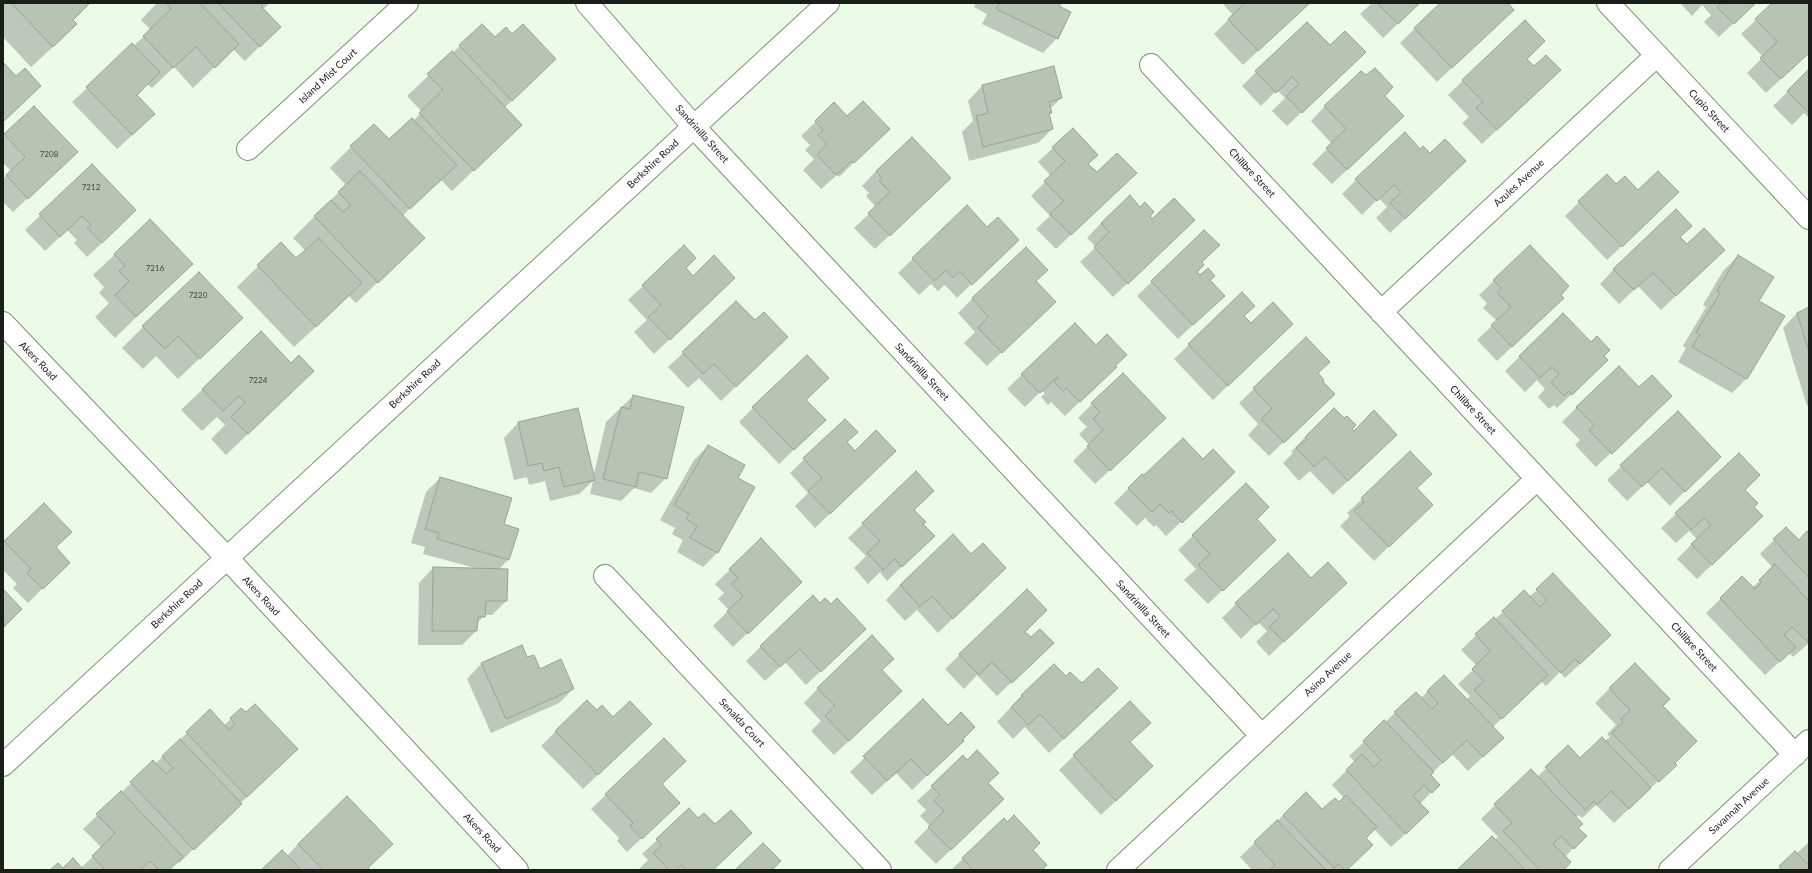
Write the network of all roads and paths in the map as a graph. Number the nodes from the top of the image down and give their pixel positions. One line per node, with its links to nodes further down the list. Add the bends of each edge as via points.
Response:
1 (407, 3): 8 (street, Island Mist Court)
2 (587, 3): 7 (street, Sandrinilla Street)
3 (828, 3): 7 (street, Berkshire Road)
4 (1608, 3): 5 (street, Cupio Street)
5 (1657, 55): 9 (street, Cupio Street); 10 (street, Azules Avenue)
6 (1151, 65): 10 (street, Chilibre Street)
7 (694, 127): 13 (street, Berkshire Road); 15 (street, Sandrinilla Street)
8 (248, 149)
9 (1809, 218)
10 (1381, 312): 12 (street, Chilibre Street)
11 (3, 323): 13 (street, Akers Road)
12 (1537, 479): 15 (street, Asino Avenue); 16 (street, Chilibre Street)
13 (227, 558): 17 (street, Berkshire Road); 18 (street, Akers Road)
14 (605, 576): 19 (street, Senalda Court)
15 (1262, 736): 20 (street, Asino Avenue)
16 (1802, 748): 21 (street, Savannah Avenue)
17 (3, 765)
18 (511, 868)
19 (880, 870)
20 (1118, 870)
21 (1670, 870)

